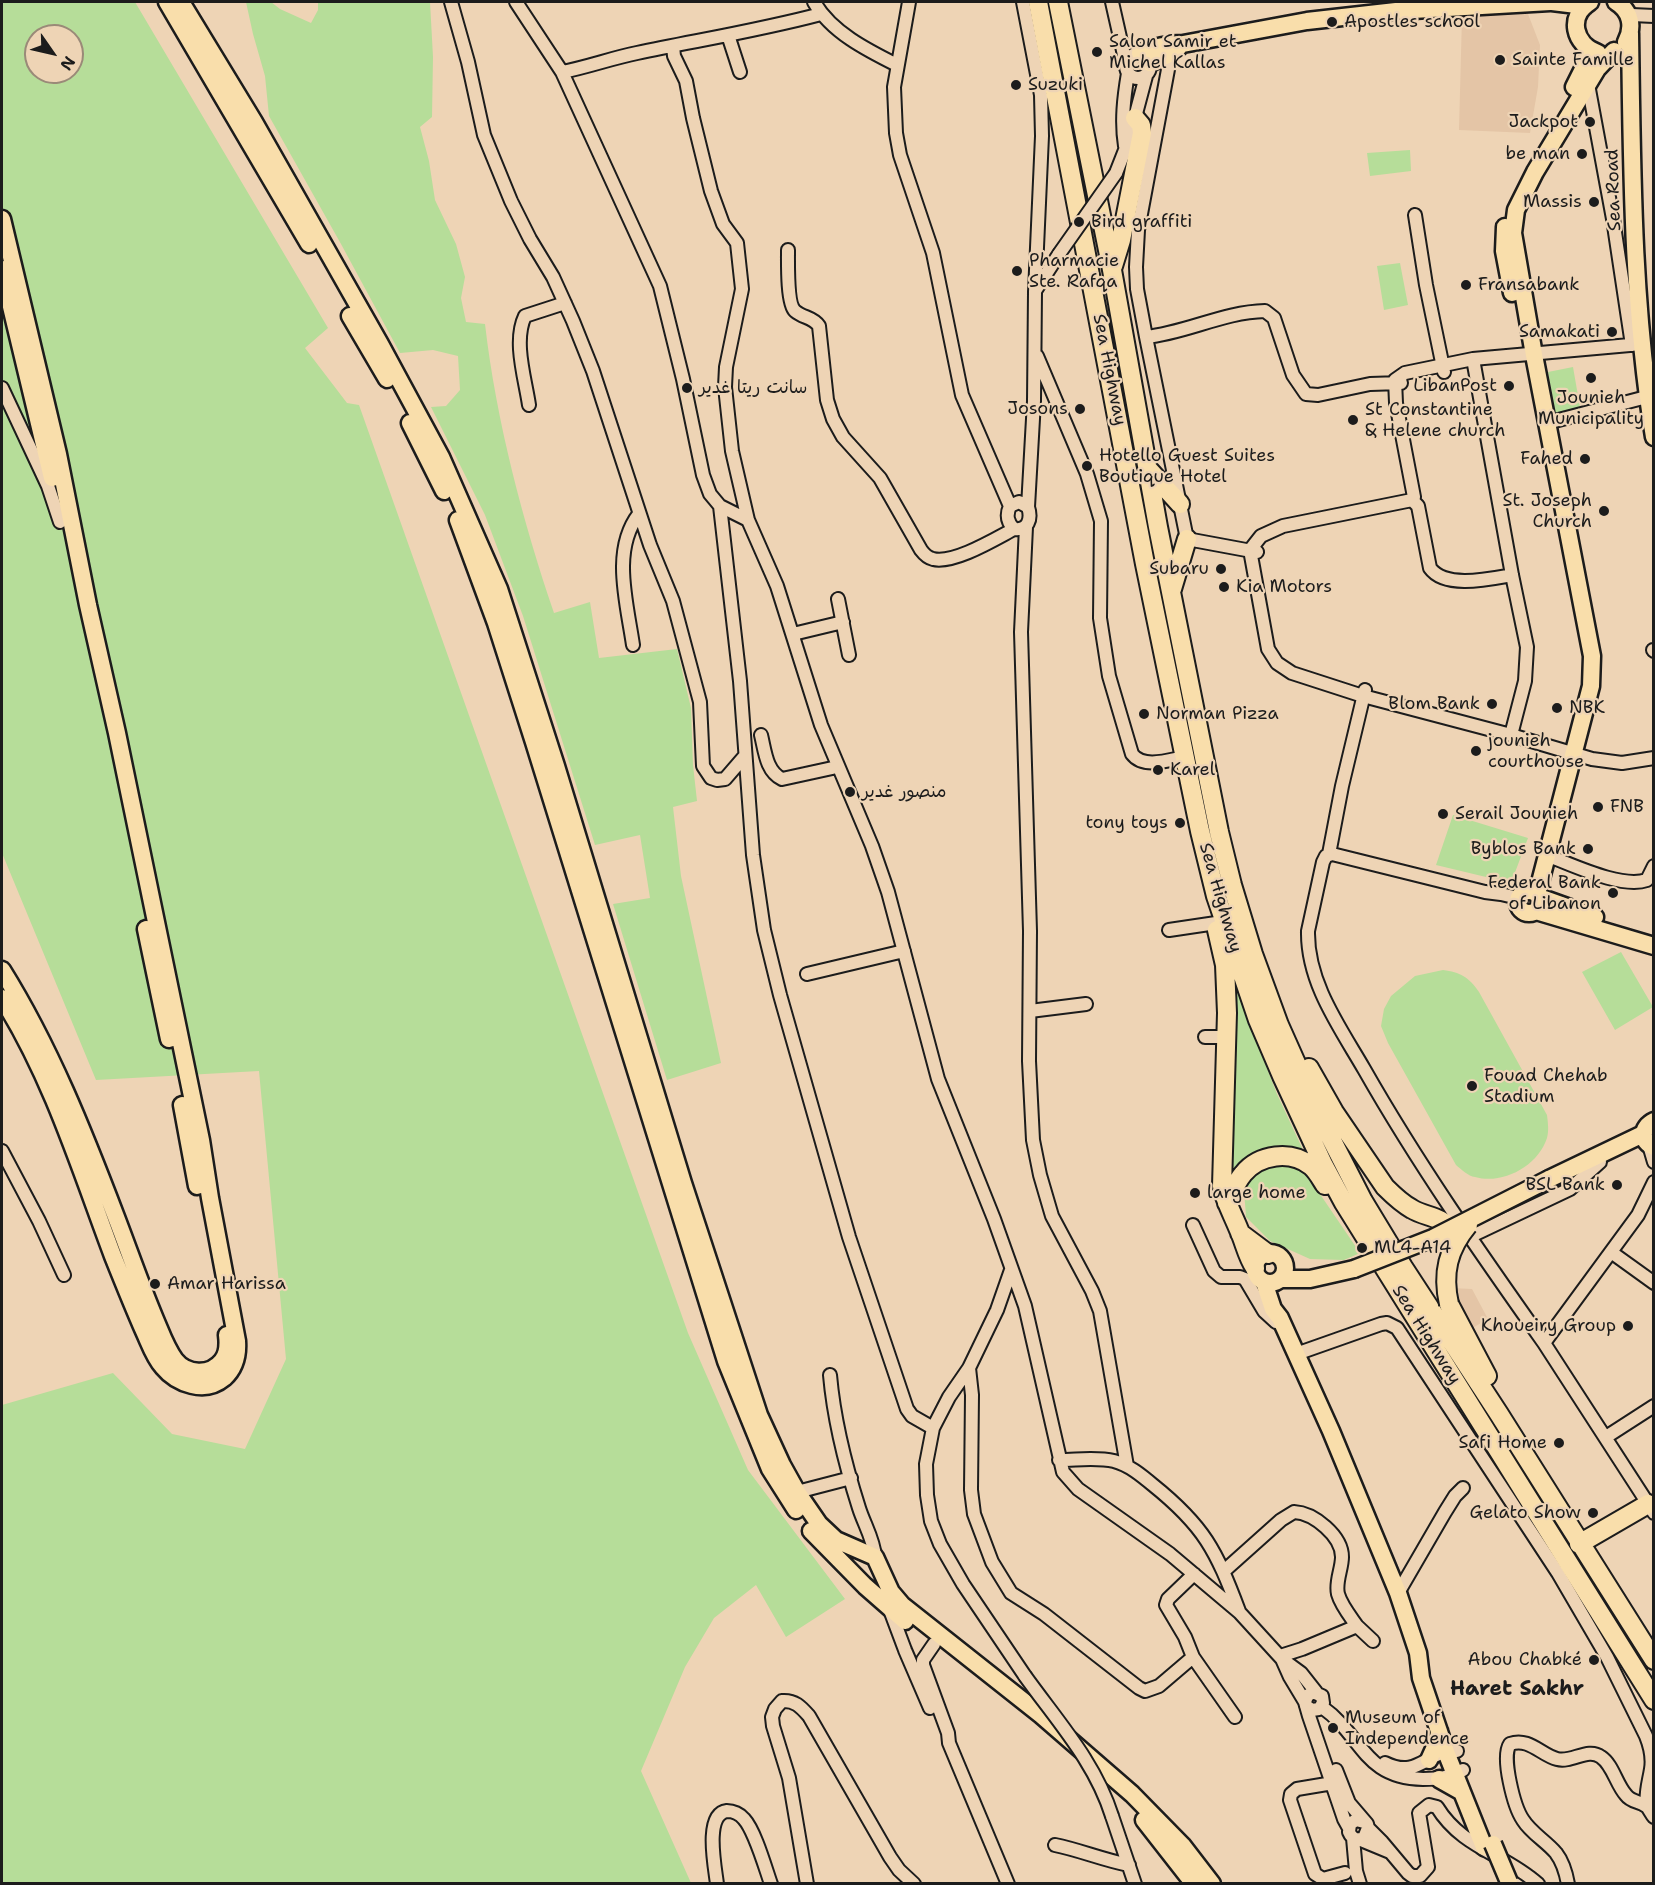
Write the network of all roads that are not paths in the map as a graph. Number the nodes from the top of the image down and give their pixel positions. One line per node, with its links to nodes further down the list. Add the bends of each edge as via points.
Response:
1 (166, 2): 136 (main road, via 399,401 460,523 496,622 726,1361 770,1469 810,1530)
2 (181, 2): 130 (main road, via 385,353 441,457 491,571 556,766 741,1365 759,1415)
3 (451, 2): 42 (street, via 484,135 515,210)
4 (516, 2): 30 (street)
5 (814, 2): 17 (street)
6 (909, 2): 28 (street)
7 (1023, 2): 41 (street, via 1041,105)
8 (1038, 2): 79 (highway, Sea Highway)
9 (1058, 2): 40 (highway, Sea Highway)
10 (1112, 2): 19 (street)
11 (1119, 2): 19 (street)
12 (1551, 2): 14 (main road); 15 (main road)
13 (1616, 2): 20 (main road)
14 (1497, 3): 16 (main road)
15 (1579, 3): 25 (main road, via 1575,27)
16 (1417, 6): 24 (main road, via 1307,21)
17 (821, 14): 21 (street); 28 (street, via 854,41)
18 (1653, 16): 20 (street)
19 (1116, 17): 22 (street)
20 (1632, 18): 26 (main road, via 1627,41); 44 (main road, Sea Road)
21 (728, 35): 23 (street); 31 (street)
22 (1120, 43): 27 (street); 29 (street)
23 (674, 46): 30 (street); 62 (street, via 711,191 723,224 737,243 742,289 725,387 732,451)
24 (1176, 47): 27 (main road); 33 (street)
25 (1589, 50): 26 (main road); 32 (main road)
26 (1614, 51): 32 (main road)
27 (1144, 63): 29 (street, via 1127,59); 29 (street, via 1136,78); 33 (street); 34 (street)
28 (897, 65): 59 (street, via 893,110 900,155 933,253 962,395)
29 (1127, 68): 35 (street)
30 (562, 72): 58 (street, via 660,286 703,475)
31 (740, 72)
32 (1589, 75): 44 (street, Sea Road); 46 (main road, via 1516,210 1513,233)
33 (1166, 79): 43 (street, via 1138,230 1137,289)
34 (1135, 118): 35 (street); 40 (highway, via 1142,133)
35 (1125, 150): 41 (street, bridge, via 1116,173)
36 (1415, 215): 48 (street)
37 (2, 219): 94 (main road, via 58,454 201,1140 237,1341 235,1363 223,1378 204,1386 193,1385 164,1369 155,1357 48,1086)
38 (788, 250): 64 (street, via 791,305 819,326 827,400 833,419 843,437 880,478 921,550 931,558 945,559)
39 (2, 269): 63 (main road)
40 (1112, 270): 55 (highway, Sea Highway)
41 (1035, 292): 45 (street)
42 (566, 303): 52 (street, via 525,316 520,327); 61 (street, via 593,371)
43 (1146, 337): 49 (street, via 1233,315 1268,312 1274,318 1293,375 1306,394); 57 (street)
44 (1636, 345): 46 (street); 51 (main road)
45 (1035, 352): 60 (street); 79 (street, via 1088,474 1101,521 1100,618 1109,676 1132,754 1146,762)
46 (1527, 356): 47 (street); 53 (main road); 77 (main road, via 1568,588 1585,659)
47 (1474, 363): 48 (street); 67 (street)
48 (1444, 368): 49 (street)
49 (1398, 383): 56 (street, via 1405,437 1417,483)
50 (2, 388): 63 (street, via 48,486)
51 (1650, 396): 53 (street); 54 (main road)
52 (529, 405)
53 (1547, 423): 77 (main road, via 1592,656 1591,686)
54 (1653, 437)
55 (1148, 470): 57 (highway); 68 (highway, Sea Highway)
56 (1415, 503): 66 (street, via 1284,532); 67 (street, via 1430,568 1437,575 1450,580)
57 (1180, 504): 65 (street)
58 (720, 506): 62 (street); 78 (street, via 740,681)
59 (1010, 506): 60 (street, via 1019,502); 64 (street, via 1007,519)
60 (1028, 507): 64 (street, via 1030,517)
61 (639, 514): 72 (street, via 624,550 624,588); 78 (street, via 673,600 692,666 700,702 703,766 711,778 725,779)
62 (748, 520): 71 (street)
63 (60, 522): 92 (main road, via 228,1338 225,1355 214,1368 201,1373 183,1367 168,1348 77,1119 22,1003)
64 (1020, 528): 96 (street)
65 (1187, 539): 66 (street); 68 (highway)
66 (1254, 551): 74 (street, via 1279,660)
67 (1512, 575): 75 (street, via 1527,659)
68 (1172, 591): 97 (highway, Sea Highway, via 1232,885)
69 (838, 599): 70 (street)
70 (843, 622): 71 (street); 73 (street)
71 (793, 634): 81 (street, via 820,726)
72 (633, 645)
73 (849, 655)
74 (1364, 692): 75 (street); 82 (street)
75 (1512, 732): 77 (street)
76 (761, 735): 81 (street, via 770,770 782,779)
77 (1572, 749): 80 (street, via 1613,763); 83 (main road); 86 (main road)
78 (744, 757): 123 (street, via 764,930 780,995 849,1238 907,1409)
79 (1185, 757): 85 (highway, Sea Highway)
80 (1651, 758)
81 (837, 767): 91 (street, via 872,846)
82 (1329, 854): 86 (street); 109 (street, via 1323,862 1308,931 1309,957 1317,981 1334,1017)
83 (1546, 855): 84 (street, via 1608,878 1638,883 1647,880); 86 (main road)
84 (1653, 866)
85 (1216, 896): 87 (highway); 108 (highway, Sea Highway, via 1258,1020 1282,1076 1323,1164)
86 (1529, 899): 89 (main road); 90 (main road)
87 (1216, 923): 88 (street); 99 (highway, via 1225,965)
88 (1168, 930)
89 (1653, 935)
90 (1653, 945)
91 (904, 951): 93 (street); 113 (street, via 938,1079)
92 (2, 970)
93 (807, 974)
94 (2, 998)
95 (1086, 1004): 96 (street)
96 (1030, 1011): 126 (street, via 1030,1105 1040,1175 1052,1216 1100,1311)
97 (1279, 1025): 109 (highway, via 1295,1042 1334,1112 1385,1186 1419,1213); 127 (highway, Sea Highway, via 1363,1201)
98 (1205, 1037): 99 (street)
99 (1227, 1037): 106 (highway, via 1221,1171)
100 (1649, 1138): 102 (main road); 103 (street); 104 (main road)
101 (2, 1151): 114 (street)
102 (1600, 1162): 104 (main road); 109 (street, via 1570,1189)
103 (1653, 1162)
104 (1552, 1181): 109 (main road)
105 (1653, 1182): 111 (street, via 1638,1215)
106 (1227, 1203): 108 (highway, via 1251,1166 1270,1157 1290,1157 1312,1167 1349,1225); 110 (highway)
107 (1193, 1225): 117 (street, via 1218,1275 1245,1279 1264,1311)
108 (1359, 1228): 135 (highway, Sea Highway)
109 (1461, 1229): 115 (main road, bridge, via 1354,1269 1310,1279); 118 (street); 127 (highway, bridge, via 1448,1262 1449,1304 1516,1424)
110 (1240, 1233): 112 (highway); 115 (highway, via 1247,1255)
111 (1611, 1252): 116 (street); 118 (street)
112 (1268, 1254): 115 (main road, via 1281,1258)
113 (1011, 1270): 120 (street); 125 (street, via 1036,1350)
114 (64, 1275)
115 (1272, 1276): 117 (main road, via 1273,1309)
116 (1653, 1283)
117 (1282, 1323): 119 (main road)
118 (1544, 1343): 124 (street)
119 (1296, 1354): 135 (street, via 1381,1324 1397,1328); 140 (main road)
120 (969, 1368): 123 (street); 148 (street, via 974,1514 1005,1586 1145,1691 1159,1686)
121 (830, 1375): 128 (street, via 837,1427)
122 (1653, 1406): 124 (street)
123 (933, 1428): 167 (street, bridge, via 926,1464 927,1495 940,1544 1025,1676 1082,1752 1104,1792)
124 (1606, 1437): 131 (street)
125 (1059, 1460): 126 (street, via 1113,1461); 137 (street, via 1063,1472 1078,1489 1142,1532)
126 (1127, 1466): 138 (street, via 1185,1512 1204,1534)
127 (1536, 1474): 132 (highway, Sea Highway)
128 (851, 1478): 130 (street); 134 (street)
129 (1463, 1488): 140 (street)
130 (797, 1492): 133 (main road, via 827,1533)
131 (1651, 1509): 132 (highway)
132 (1579, 1544): 150 (highway, Sea Highway)
133 (856, 1548): 134 (main road); 136 (main road, via 846,1559)
134 (875, 1557): 177 (main road, via 891,1592 902,1605 1041,1715 1132,1794 1182,1845)
135 (1562, 1565): 147 (highway, Sea Highway)
136 (845, 1567): 141 (main road)
137 (1194, 1574): 139 (street); 148 (street, via 1166,1605)
138 (1226, 1577): 139 (street, via 1223,1589); 142 (street); 143 (street, via 1288,1514 1308,1515 1340,1545 1337,1593)
139 (1214, 1592): 142 (street)
140 (1398, 1593): 146 (main road)
141 (890, 1608): 145 (main road); 156 (street, via 919,1684)
142 (1240, 1613): 149 (street)
143 (1357, 1626): 144 (street); 149 (street)
144 (1373, 1641)
145 (934, 1644): 156 (street, via 923,1660 924,1674); 176 (main road, via 1018,1709 1131,1808)
146 (1418, 1653): 155 (main road, via 1421,1678); 157 (main road, via 1430,1676)
147 (1614, 1653): 151 (highway, Sea Highway); 161 (street, via 1613,1672 1650,1748 1652,1758 1645,1796)
148 (1193, 1657): 154 (street)
149 (1281, 1658): 152 (street, via 1301,1673); 153 (street)
150 (1653, 1660)
151 (1653, 1700)
152 (1320, 1702): 153 (street, via 1312,1710); 158 (street, via 1340,1713 1387,1764 1404,1769); 159 (street, via 1381,1769 1402,1778); 162 (street, via 1320,1725 1346,1796)
153 (1305, 1704): 160 (street)
154 (1235, 1717)
155 (1440, 1730): 157 (main road); 158 (main road)
156 (949, 1743): 174 (street)
157 (1451, 1751): 158 (street); 159 (main road)
158 (1429, 1760)
159 (1452, 1774): 165 (main road); 165 (main road)
160 (1333, 1783): 163 (street, via 1344,1819); 168 (street, via 1297,1789 1290,1800 1315,1874 1323,1879)
161 (1650, 1812): 180 (street, via 1627,1797 1606,1761 1596,1754 1557,1759 1533,1746 1510,1744 1506,1754 1517,1809 1523,1821 1556,1853)
162 (1366, 1825): 163 (street, via 1367,1835); 163 (street, via 1356,1820); 166 (street)
163 (1354, 1835): 166 (street); 178 (street)
164 (1055, 1845): 167 (street)
165 (1489, 1845): 169 (main road)
166 (1390, 1852): 179 (street, via 1412,1876 1427,1871 1419,1813 1429,1805 1437,1807 1444,1820 1465,1839)
167 (1129, 1865): 175 (street)
168 (1345, 1873)
169 (1505, 1883)
170 (717, 1884): 171 (street, via 714,1822 725,1811 734,1812 749,1826)
171 (771, 1884)
172 (807, 1884): 173 (street, via 789,1778 773,1726 772,1717 782,1701 791,1701 809,1716 890,1857)
173 (914, 1884)
174 (1008, 1884)
175 (1135, 1884)
176 (1194, 1884)
177 (1212, 1884)
178 (1359, 1884)
179 (1538, 1884)
180 (1568, 1884)

